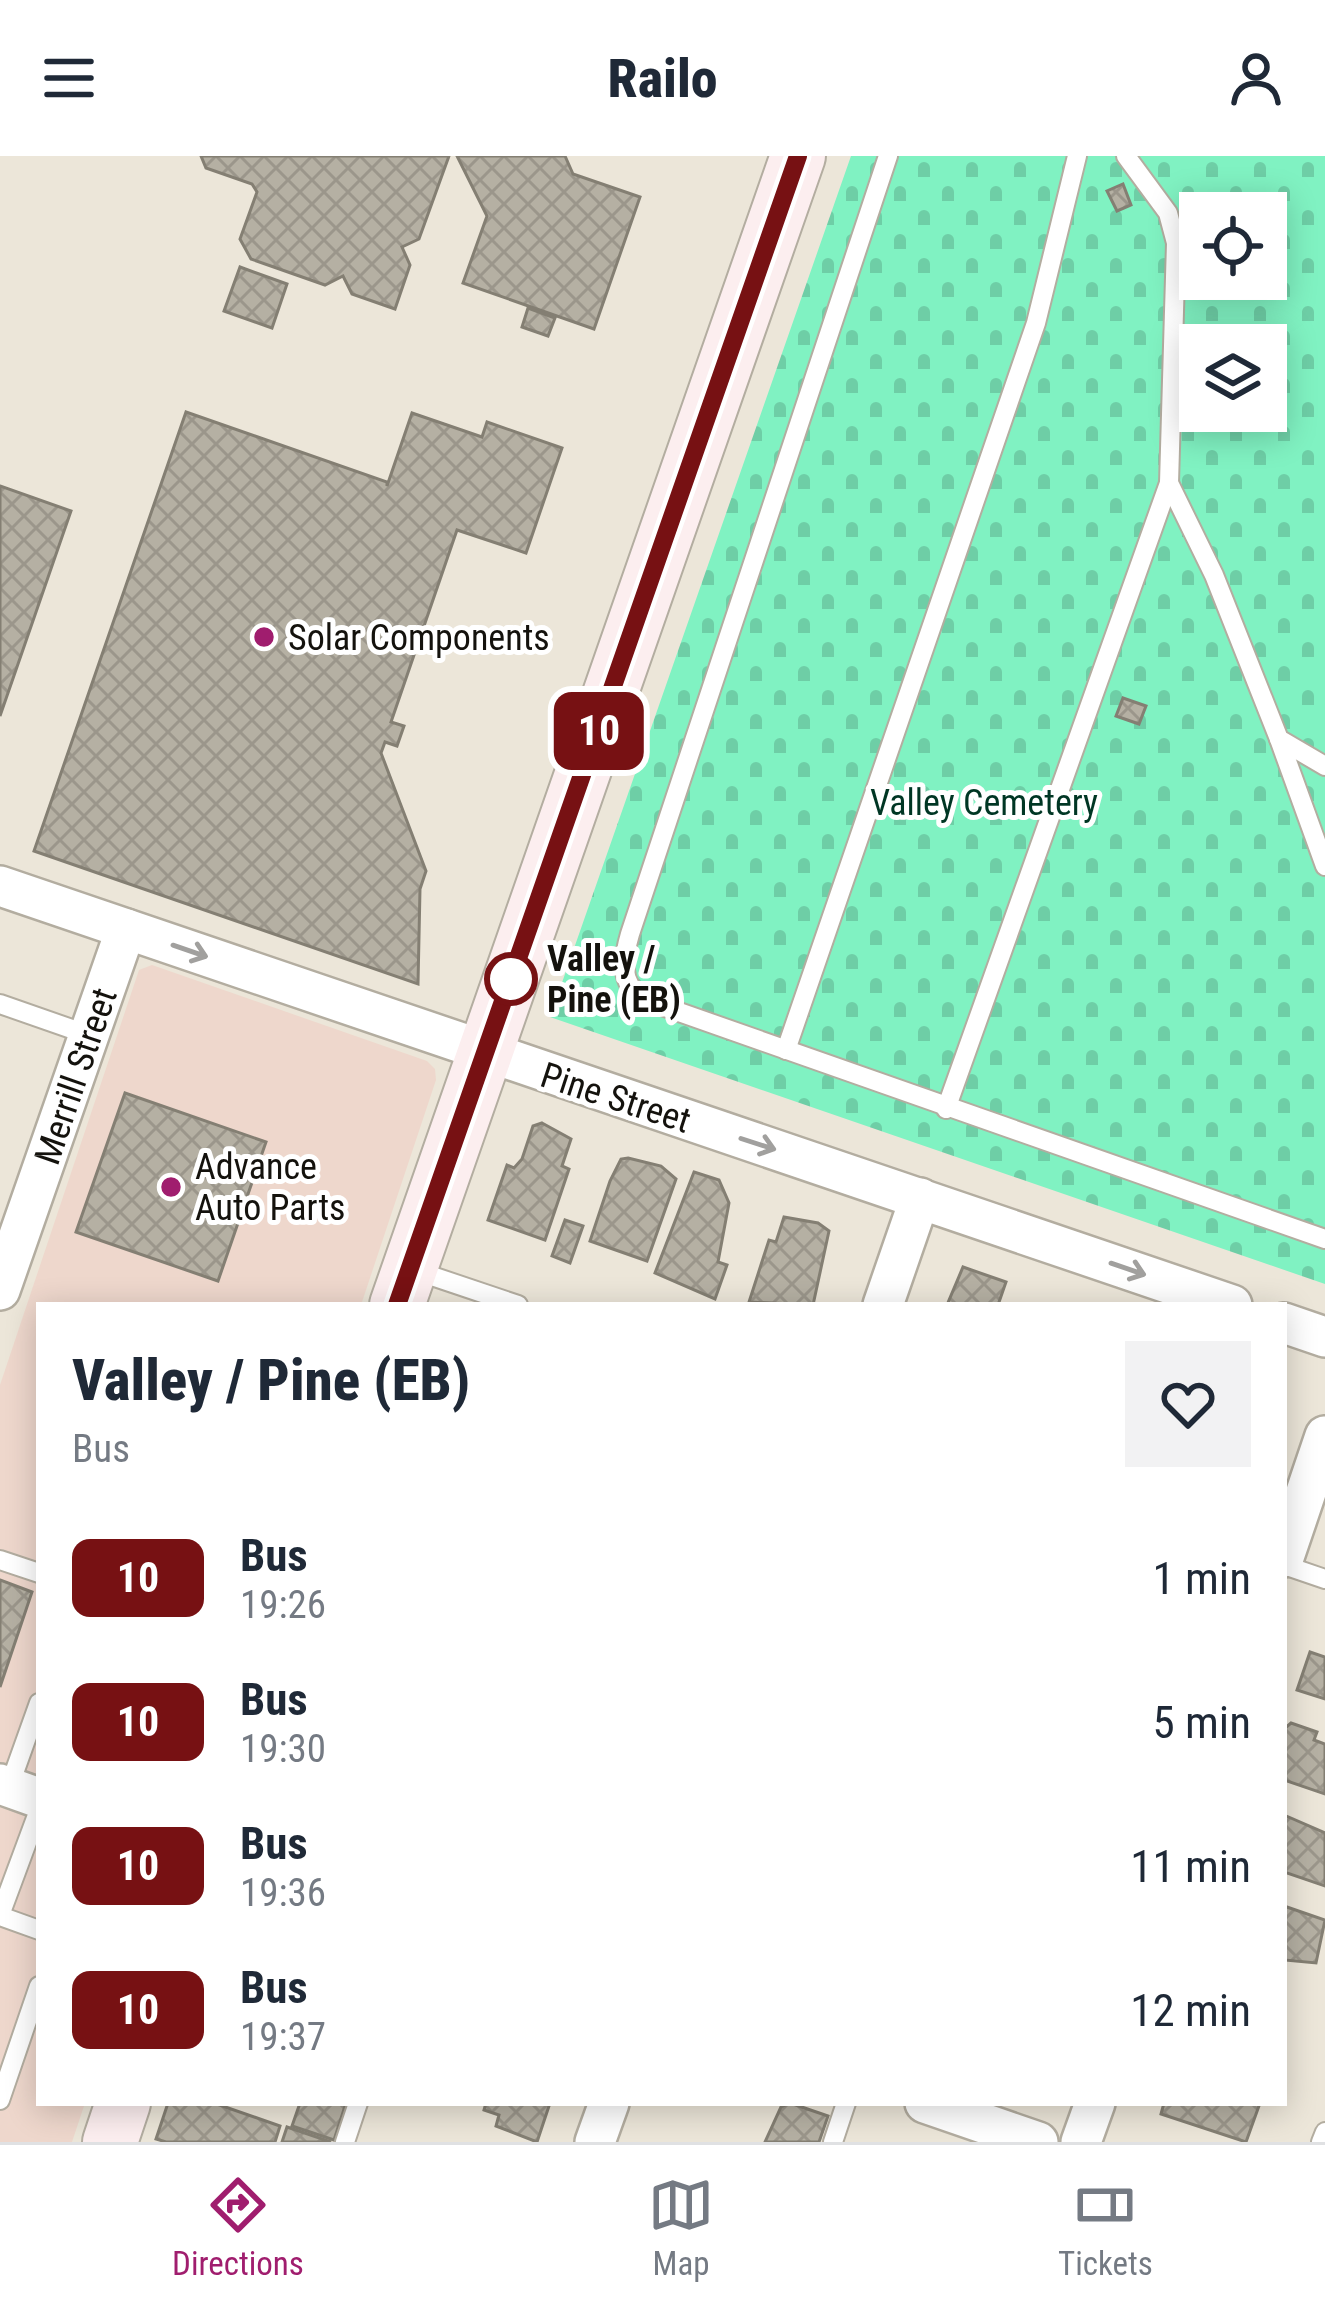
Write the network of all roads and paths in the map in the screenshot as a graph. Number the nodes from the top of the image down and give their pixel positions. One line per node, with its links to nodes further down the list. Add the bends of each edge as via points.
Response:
1 (798, 156): 14 (main road)
2 (888, 156): 13 (lane, via 623,956 625,977 642,999)
3 (1077, 156): 13 (lane, via 1036,323)
4 (1126, 156): 5 (lane, via 1168,213 1176,243)
5 (1169, 483): 6 (lane); 15 (lane)
6 (1279, 739): 7 (lane); 8 (lane)
7 (1325, 766)
8 (1325, 866)
9 (0, 886): 10 (street, Pine Street)
10 (126, 929): 12 (street, Merrill Street); 14 (street, Pine Street, one-way to 14)
11 (0, 1004): 12 (lane)
12 (89, 1035): 17 (street, Merrill Street)
13 (786, 1050): 15 (lane)
14 (484, 1053): 16 (street, Pine Street, one-way to 16); 19 (main road)
15 (946, 1108): 18 (lane)
16 (920, 1198): 22 (street); 23 (street, Pine Street, one-way to 23)
17 (11, 1227): 20 (street, Merrill Street)
18 (1325, 1239)
19 (403, 1287): 21 (lane)
20 (0, 1290)
21 (499, 1302)
22 (884, 1302)
23 (1223, 1302)
24 (1287, 1324): 25 (street)
25 (1325, 1337)
26 (1325, 1436): 27 (street)
27 (1287, 1552)
28 (0, 1560): 30 (lane)
29 (1287, 1562): 31 (lane)
30 (36, 1572)
31 (1325, 1580)
32 (36, 1718): 33 (lane)
33 (22, 1795): 34 (lane)
34 (0, 1916): 35 (lane)
35 (36, 1929)
36 (36, 1995): 37 (lane)
37 (0, 2100)
38 (122, 2106): 45 (main road)
39 (357, 2106): 46 (lane)
40 (608, 2106): 47 (street)
41 (846, 2106): 48 (lane)
42 (934, 2106): 49 (street)
43 (1094, 2106): 50 (street)
44 (1325, 2132): 51 (lane)
45 (110, 2142)
46 (345, 2142)
47 (596, 2142)
48 (833, 2142)
49 (1038, 2142)
50 (1081, 2142)
51 (1322, 2142)

